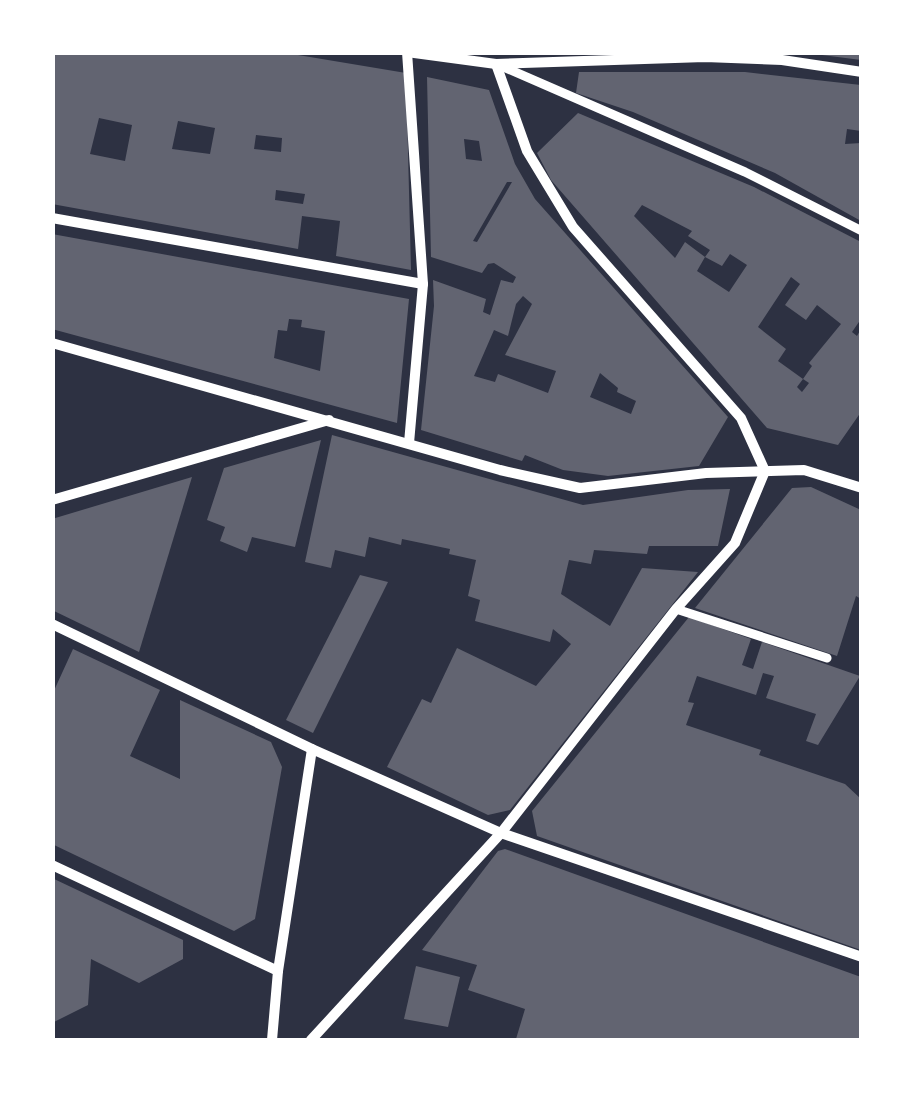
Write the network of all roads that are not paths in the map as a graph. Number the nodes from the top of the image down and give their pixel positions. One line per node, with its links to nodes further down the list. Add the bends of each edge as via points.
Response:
1 (407, 52): 2 (street); 6 (street)
2 (496, 64): 3 (street, via 705,56); 5 (street, via 745,172); 10 (street, via 527,151 573,227 741,418)
3 (862, 72)
4 (52, 218): 6 (street)
5 (862, 231)
6 (424, 284): 9 (street)
7 (52, 343): 8 (street)
8 (330, 420): 9 (street); 12 (street)
9 (409, 443): 10 (street, via 580,488)
10 (764, 470): 11 (street, via 804,470); 13 (street, via 736,543)
11 (862, 488)
12 (52, 500)
13 (676, 609): 15 (street); 17 (street)
14 (52, 624): 16 (street)
15 (827, 658)
16 (312, 749): 17 (street); 20 (street)
17 (501, 834): 19 (street); 22 (street)
18 (52, 865): 20 (street)
19 (862, 957)
20 (278, 971): 21 (street)
21 (272, 1040)
22 (312, 1040)

